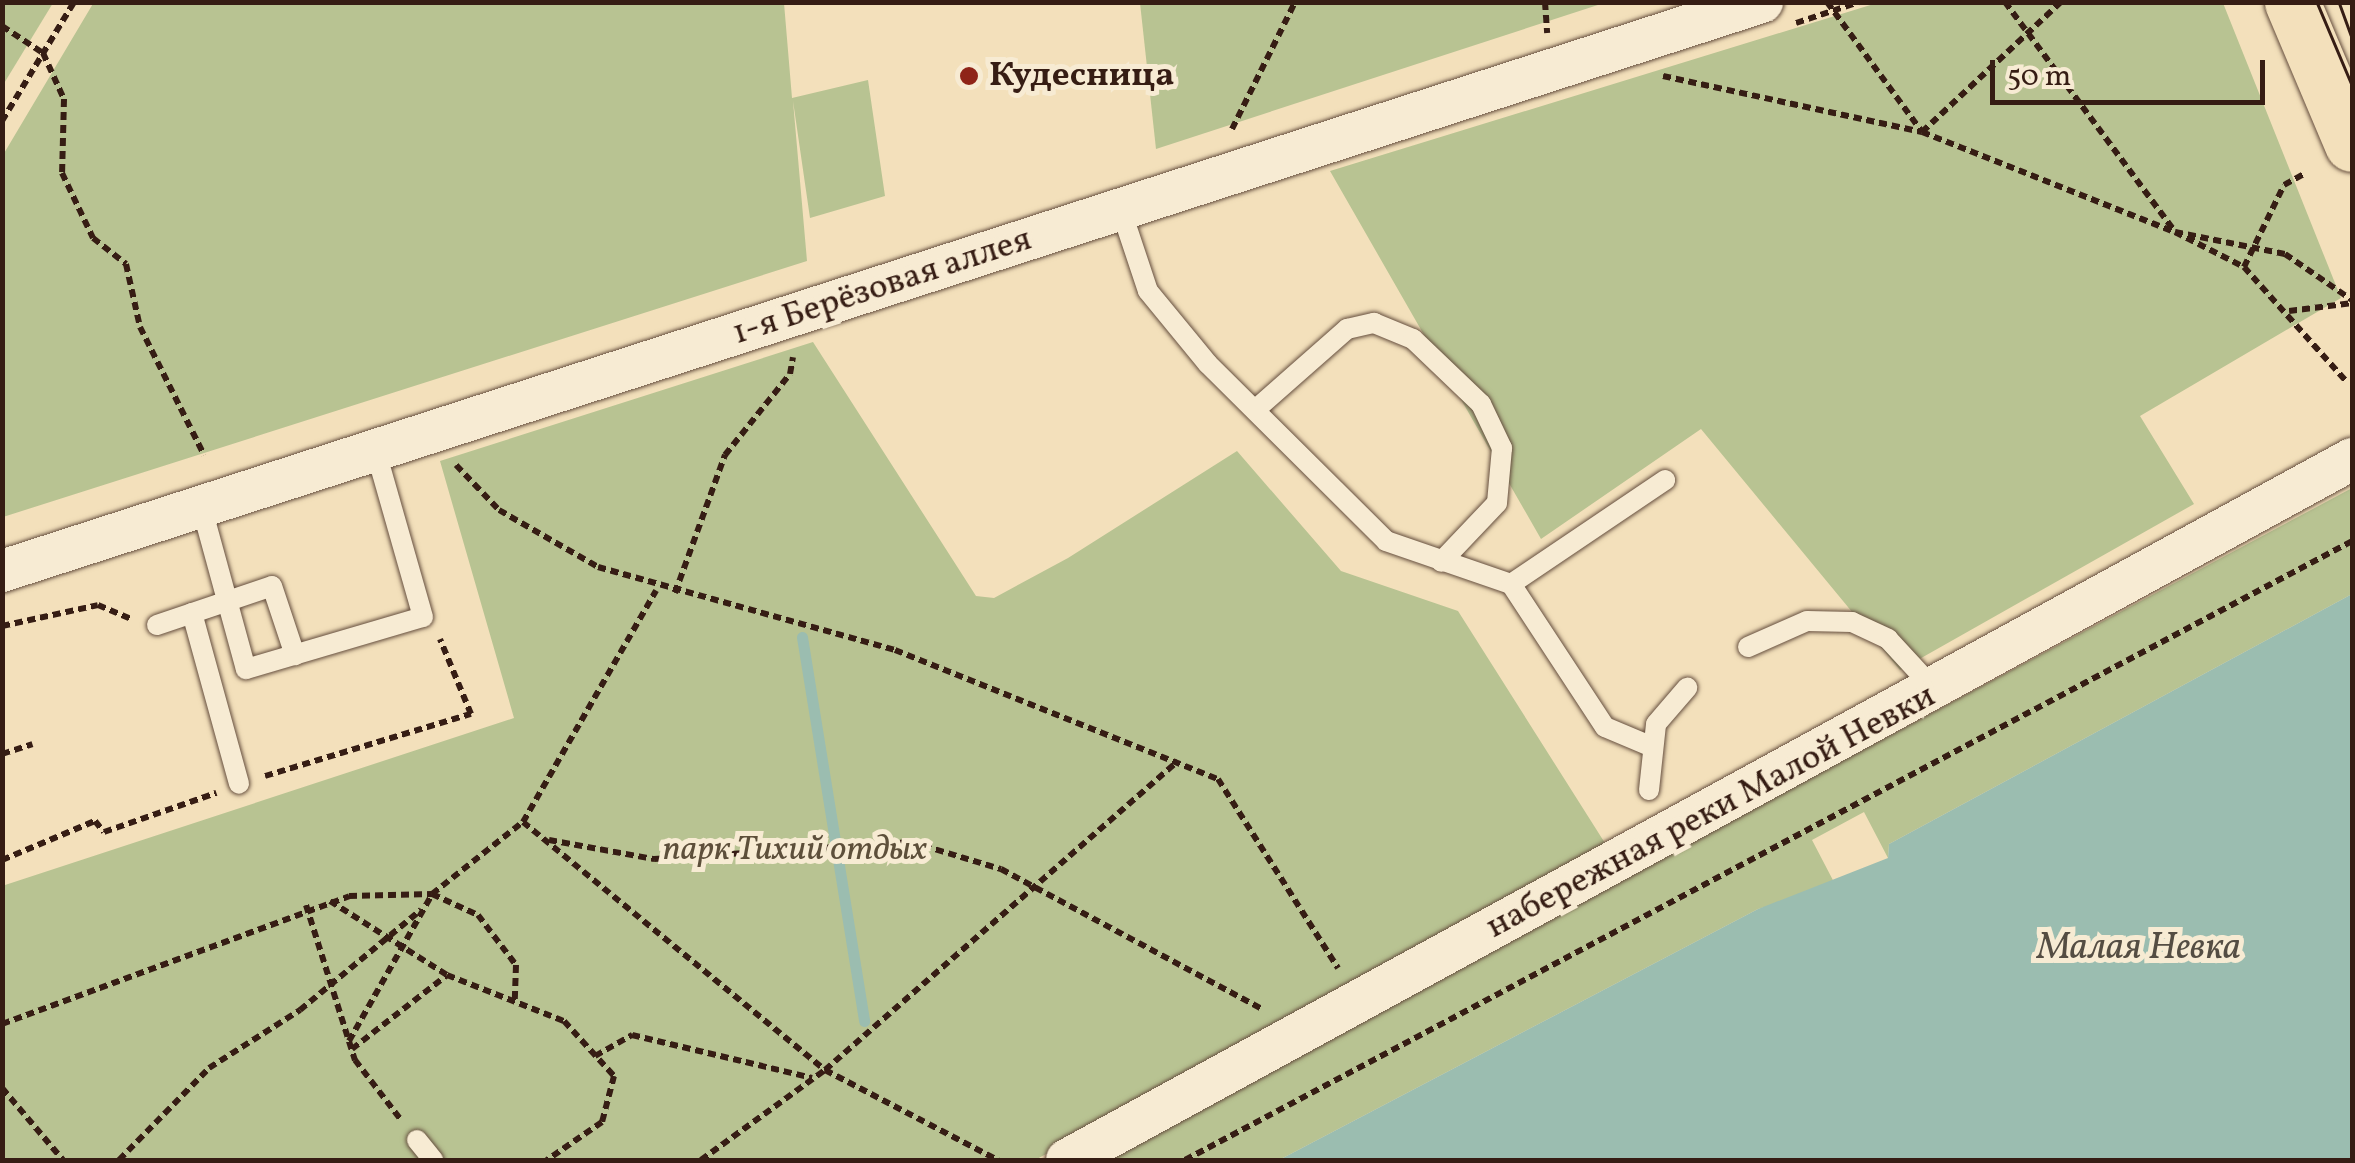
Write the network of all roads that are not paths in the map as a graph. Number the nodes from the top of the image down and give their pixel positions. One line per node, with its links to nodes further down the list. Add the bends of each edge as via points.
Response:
1 (1762, 2): 4 (street, 1-я Берёзовая аллея)
2 (2292, 2): 3 (main road)
3 (2352, 144)
4 (1121, 210): 5 (lane, via 1148,291); 6 (street, 1-я Берёзовая аллея)
5 (1254, 410): 10 (lane, via 1386,541); 10 (lane, via 1347,329 1374,322 1413,338 1480,404 1502,448 1498,504)
6 (375, 449): 9 (street, 1-я Берёзовая аллея); 17 (lane, via 423,616)
7 (2352, 459): 21 (street, набережная реки Малой Невки)
8 (1666, 480): 12 (lane)
9 (200, 505): 11 (street, 1-я Берёзовая аллея); 13 (lane)
10 (1441, 562): 12 (lane)
11 (2, 571)
12 (1511, 584): 22 (lane, via 1605,726)
13 (227, 600): 14 (lane); 17 (lane, via 272,586); 18 (lane)
14 (192, 613): 15 (lane); 19 (lane)
15 (156, 624)
16 (1748, 647): 21 (lane, via 1806,622 1852,622 1888,639)
17 (295, 655): 18 (lane)
18 (246, 669): 19 (lane)
19 (210, 680): 23 (lane)
20 (1687, 688): 22 (lane)
21 (1936, 690): 27 (street, набережная реки Малой Невки)
22 (1650, 746): 24 (lane)
23 (239, 784)
24 (1649, 790)
25 (417, 1140): 26 (lane)
26 (433, 1160)
27 (1068, 1160)

